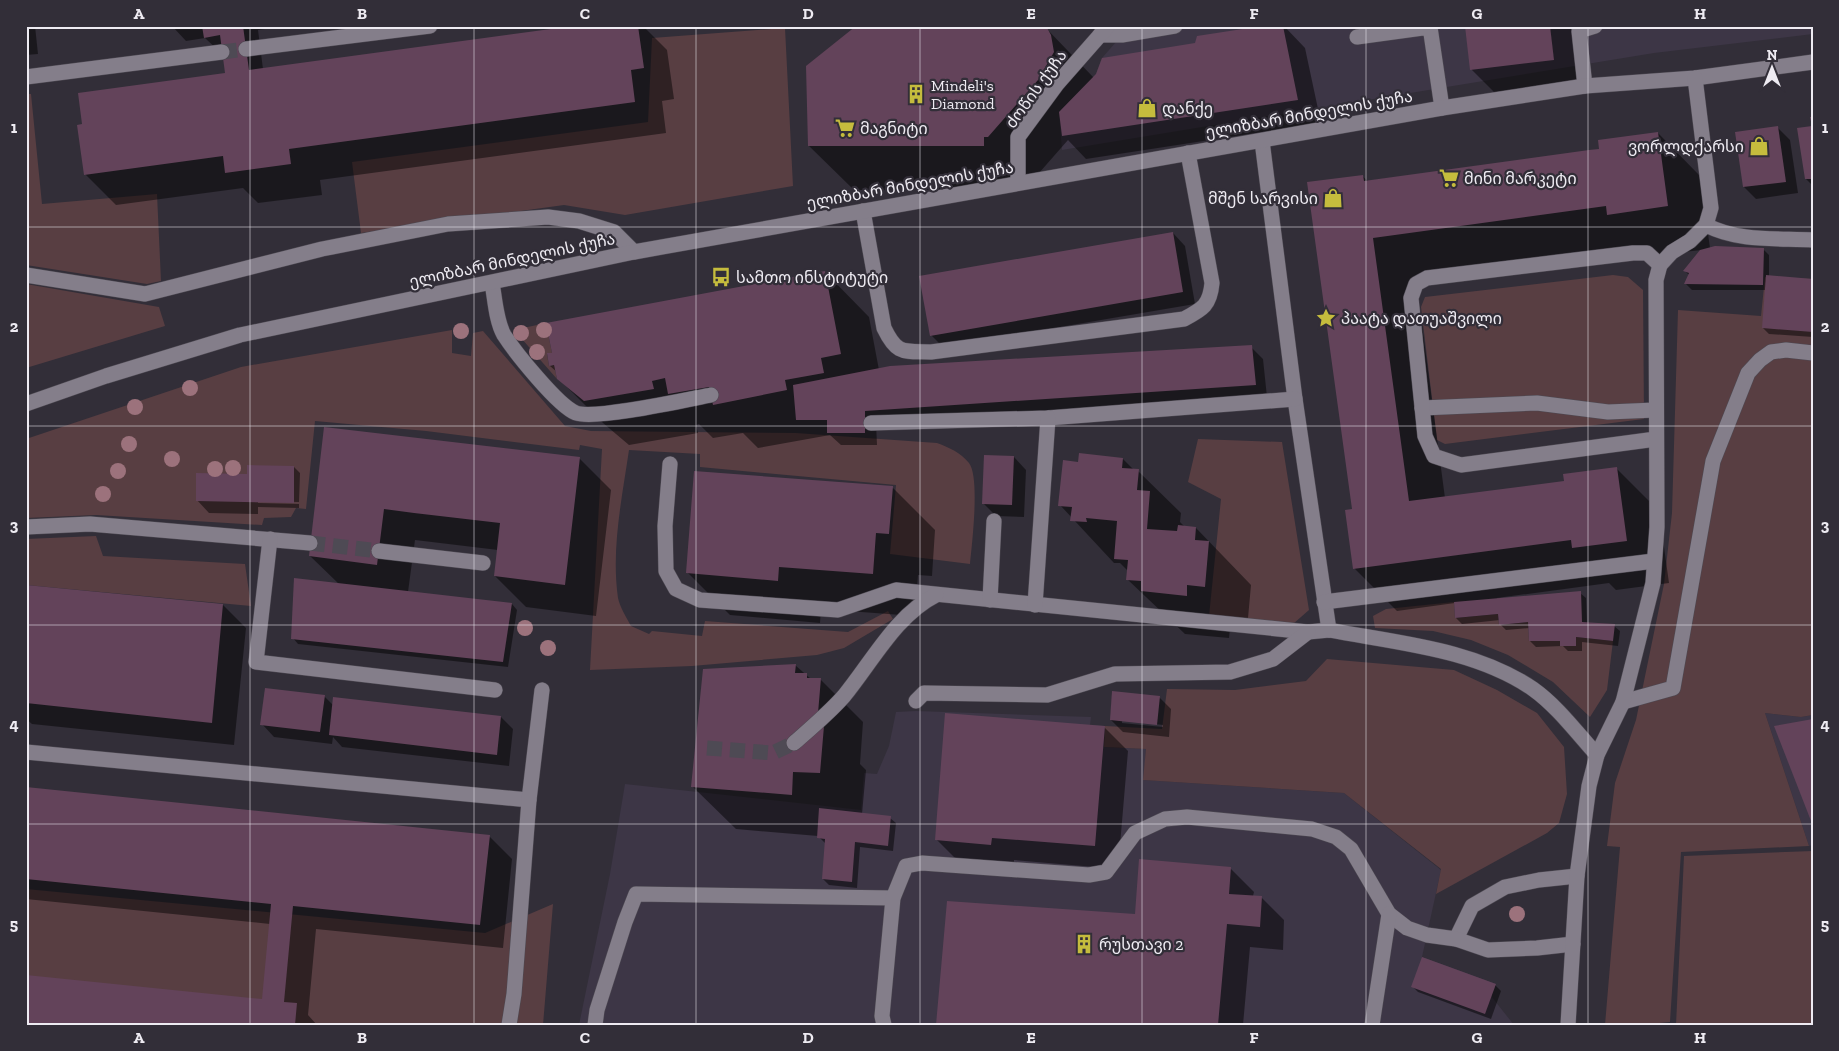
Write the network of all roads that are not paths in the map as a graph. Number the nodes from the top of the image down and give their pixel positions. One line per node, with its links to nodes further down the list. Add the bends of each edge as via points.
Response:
1 (430, 26): 7 (street)
2 (1176, 26): 5 (street, via 1122,35)
3 (1595, 26): 4 (street)
4 (1578, 29): 12 (street)
5 (1104, 30): 16 (street, ძოწის ქუჩა, via 1057,84 1018,137)
6 (1357, 37): 13 (street, via 1430,27)
7 (246, 49)
8 (222, 52): 10 (street)
9 (1813, 62): 11 (street, ელიზბარ მინდელის ქუჩა)
10 (26, 76)
11 (1695, 78): 12 (street, ელიზბარ მინდელის ქუჩა); 18 (street, via 1711,208)
12 (1585, 86): 13 (street, ელიზბარ მინდელის ქუჩა)
13 (1442, 108): 14 (street, ელიზბარ მინდელის ქუჩა)
14 (1262, 141): 15 (street, ელიზბარ მინდელის ქუჩა); 26 (street)
15 (1188, 153): 16 (street, ელიზბარ მინდელის ქუჩა); 17 (street, via 1212,283 1210,298 1202,310 1184,319 931,352 903,351 892,345 884,328)
16 (1018, 183): 17 (street, ელიზბარ მინდელის ქუჩა)
17 (863, 211): 20 (street, ელიზბარ მინდელის ქუჩა)
18 (1706, 225): 19 (street, via 1735,236); 21 (street)
19 (1813, 240)
20 (634, 252): 22 (street, via 614,232 580,221 548,217 448,224 322,249 145,294); 23 (street, ელიზბარ მინდელის ქუჩა)
21 (1660, 265): 28 (street, via 1647,253 1633,253 1426,278 1416,284 1411,298); 29 (street, via 1656,280)
22 (26, 275)
23 (492, 283): 25 (street, via 503,334 547,388 577,413 620,412); 27 (street, ელიზბარ მინდელის ქუჩა, via 240,335)
24 (1813, 353): 50 (street, via 1771,352 1748,373 1713,461 1673,688)
25 (711, 396)
26 (1295, 399): 30 (street); 43 (street)
27 (26, 404)
28 (1422, 408): 29 (street, via 1537,403 1608,412); 32 (street, via 1425,436 1434,456 1461,465)
29 (1655, 410): 32 (street)
30 (1048, 418): 31 (street); 44 (street)
31 (871, 423)
32 (1656, 439): 39 (street)
33 (670, 464): 41 (street, via 665,526 666,571 676,589 700,600 838,610 896,590)
34 (994, 520): 42 (street)
35 (26, 527): 36 (street, via 90,524)
36 (270, 539): 37 (street); 47 (street, via 256,662)
37 (310, 543)
38 (379, 551): 40 (street)
39 (1654, 562): 43 (street); 50 (street, via 1652,583)
40 (483, 563)
41 (936, 595): 42 (street); 51 (street, via 921,602 844,694)
42 (990, 600): 44 (street)
43 (1324, 602): 45 (street)
44 (1036, 605): 46 (street)
45 (1329, 630): 46 (street); 53 (street, via 1457,655 1498,670 1534,690)
46 (1308, 632): 49 (street, via 1273,659 1230,672 1115,674 1047,695 924,693)
47 (495, 690)
48 (542, 690): 54 (street)
49 (916, 701)
50 (1623, 702): 53 (street)
51 (794, 744)
52 (26, 752): 54 (street)
53 (1597, 755): 55 (street, via 1585,810)
54 (529, 800): 60 (street)
55 (1577, 876): 58 (street, via 1505,887 1472,906); 59 (street)
56 (893, 898): 57 (street, via 906,866 922,863 1089,875 1106,872 1135,833 1165,819 1186,817 1312,829 1336,837 1351,849); 61 (street, via 636,894 597,1010); 62 (street, via 882,1016)
57 (1389, 914): 58 (street, via 1407,928); 63 (street)
58 (1456, 939): 59 (street, via 1488,950)
59 (1573, 944): 64 (street)
60 (509, 1025)
61 (595, 1025)
62 (884, 1025)
63 (1372, 1025)
64 (1568, 1025)

